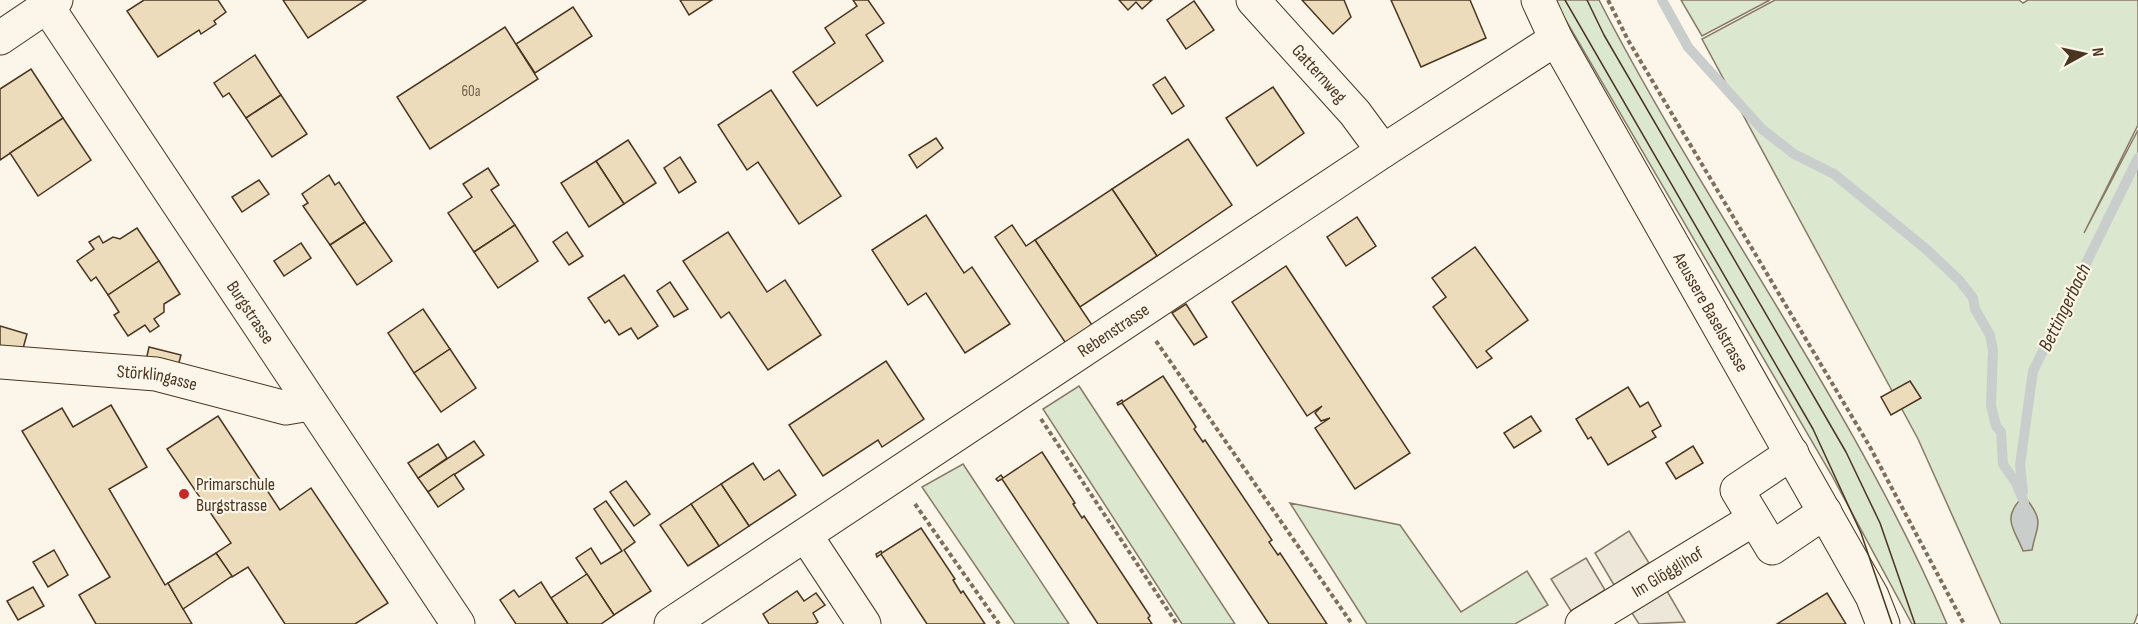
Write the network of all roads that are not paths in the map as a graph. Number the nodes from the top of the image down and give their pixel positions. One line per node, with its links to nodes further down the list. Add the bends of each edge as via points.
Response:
1 (1253, 0): 6 (street, Gatternweg, via 1355,113)
2 (1538, 0): 5 (street, Aeussere Baselstrasse)
3 (49, 2): 4 (street); 8 (street, Burgstrasse)
4 (0, 38)
5 (1556, 39): 6 (street, Rebenstrasse); 9 (street, Aeussere Baselstrasse)
6 (1383, 151): 12 (street, Rebenstrasse)
7 (0, 362): 8 (street, Störklingasse, via 156,374 286,408)
8 (310, 404): 13 (street, Burgstrasse)
9 (1792, 453): 10 (street, Aeussere Baselstrasse); 11 (street, via 1737,490)
10 (1826, 512): 11 (street, via 1772,548); 17 (street, Aeussere Baselstrasse)
11 (1754, 519): 16 (street, Im Glögglihof)
12 (806, 536): 14 (street, Rebenstrasse); 15 (street)
13 (458, 624)
14 (671, 624)
15 (864, 624)
16 (1582, 624)
17 (1883, 624)

